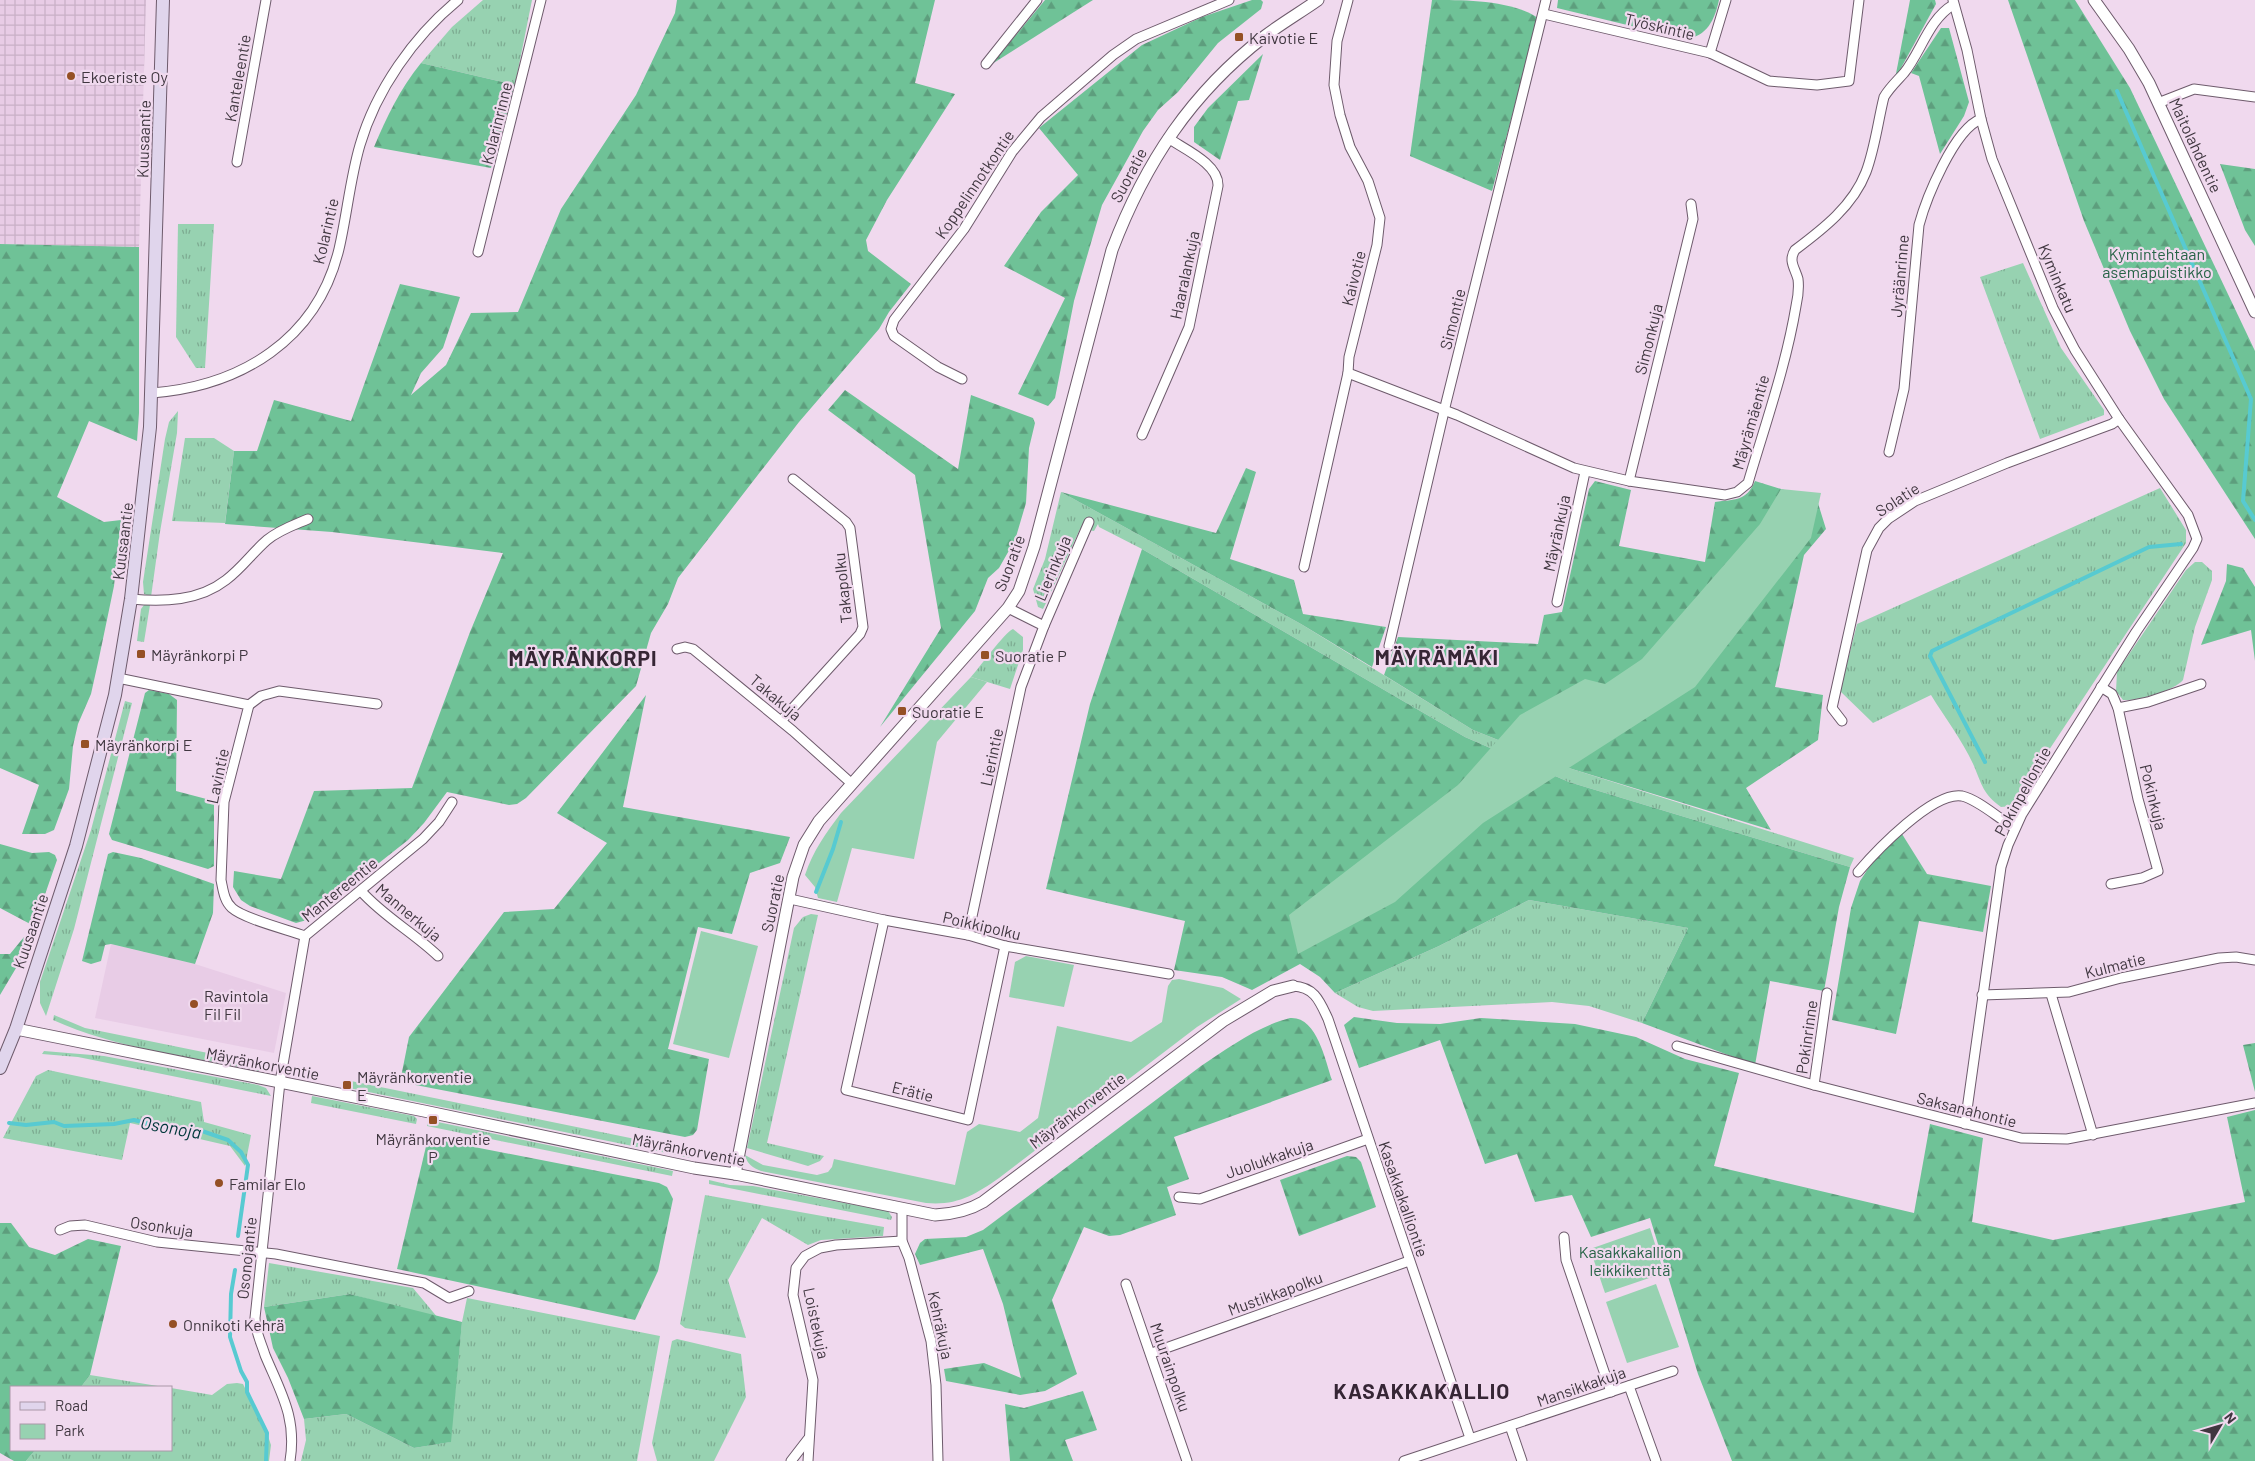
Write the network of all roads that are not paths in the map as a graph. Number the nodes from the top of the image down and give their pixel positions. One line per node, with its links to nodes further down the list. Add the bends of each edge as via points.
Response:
1 (163, 0): 28 (main road, Kuusaantie)
2 (266, 0): 22 (street, Kanteleentie)
3 (458, 0): 28 (street, Kolarintie, via 412,47 369,120 356,161 335,264 322,295 305,320 280,346 244,370 201,385)
4 (540, 0): 24 (street, Kolarinrinne)
5 (1037, 0): 17 (street)
6 (1229, 0): 27 (street, Koppelinnotkontie, via 1136,39 1112,55 1041,117 1012,152 964,229 890,329 894,336)
7 (1318, 0): 14 (street, Suoratie)
8 (1348, 0): 26 (street, Kaivotie, via 1336,41 1334,85 1350,147 1368,181 1380,218)
9 (1546, 0): 15 (street, Simontie)
10 (1726, 0): 16 (street)
11 (1859, 0): 16 (street, Työskintie, via 1848,81 1816,85 1768,81)
12 (2094, 0): 19 (street, Maitolahdentie, via 2129,49)
13 (1953, 2): 20 (street, Kyminkatu, via 1973,74); 35 (street, Mäyrämäentie, via 1943,11 1884,97 1867,170 1852,198 1823,229 1794,250 1791,260 1798,287 1796,306 1748,483 1737,492 1725,494)
14 (1304, 4): 21 (street, Suoratie, via 1233,63 1199,98)
15 (1544, 14): 16 (street, Työskintie); 29 (street, Simontie)
16 (1710, 53)
17 (986, 64)
18 (2255, 97): 19 (street, via 2194,89)
19 (2158, 103): 25 (street, Maitolahdentie)
20 (1981, 118): 30 (street, Kyminkatu, via 1992,160 2053,308 2075,350); 32 (street, Jyräänrinne, via 1969,126 1953,148 1919,225 1904,389)
21 (1168, 138): 31 (street, Haaralankuja, via 1211,168 1218,176 1218,186 1189,326); 42 (street, Suoratie, via 1131,202 1112,250 1034,547 1019,591)
22 (238, 162)
23 (1691, 204): 35 (street, Simonkuja, via 1693,219)
24 (478, 252)
25 (2255, 312)
26 (1348, 373): 29 (street, Mäyrämäentie); 39 (street, Kaivotie)
27 (962, 379)
28 (152, 393): 40 (main road, Kuusaantie)
29 (1445, 411): 33 (street, Mäyrämäentie); 44 (street, Simontie)
30 (2119, 419): 38 (street, Kyminkatu, via 2188,515); 52 (street, Solatie, via 1915,501 1879,528 1867,550 1832,708)
31 (1142, 435)
32 (1889, 452)
33 (1585, 472): 35 (street, Mäyrämäentie); 41 (street, Mäyränkuja)
34 (793, 479): 53 (street, Takapolku, via 850,528 863,626 860,634)
35 (1629, 481)
36 (308, 519): 40 (street, via 268,539 241,567 214,588 182,599)
37 (1089, 522): 43 (street, Lierinkuja)
38 (2197, 539): 48 (street, Pokinpellontie)
39 (1304, 567)
40 (131, 599): 46 (main road, Kuusaantie)
41 (1557, 602)
42 (1008, 608): 43 (street); 54 (street, Suoratie)
43 (1044, 626): 62 (street, Lierintie, via 1021,687)
44 (1390, 646)
45 (677, 649): 53 (street, Takakuja, via 694,648)
46 (118, 678): 50 (street); 72 (main road, Kuusaantie, via 76,846)
47 (2201, 684): 51 (street, via 2148,702)
48 (2101, 687): 51 (street, Pokinkuja, via 2112,694); 56 (street, Pokinpellontie)
49 (377, 704): 50 (street, via 279,691 261,696)
50 (249, 705): 63 (street, Lavintie, via 224,802 223,889 226,900 238,912)
51 (2118, 708): 58 (street, Pokinkuja, via 2158,871 2142,878)
52 (1842, 720)
53 (781, 721): 54 (street, Takakuja)
54 (851, 783): 60 (street, Suoratie, via 807,840 793,877)
55 (452, 802): 59 (street, Mantereentie, via 423,839)
56 (2015, 828): 57 (street, via 1975,800 1960,796 1946,799 1917,816 1882,844); 70 (street, Pokinpellontie, via 2001,868)
57 (1858, 872)
58 (2110, 884)
59 (361, 891): 63 (street, Mantereentie); 65 (street, Mannerkuja)
60 (790, 899): 61 (street, Poikkipolku); 81 (street, Suoratie)
61 (884, 920): 62 (street, Poikkipolku); 64 (street, Erätie, via 846,1090 968,1120)
62 (968, 935): 64 (street, Poikkipolku)
63 (305, 936): 75 (street, Mantereentie)
64 (1005, 946): 67 (street, Poikkipolku)
65 (438, 956)
66 (2255, 960): 71 (street, Kulmatie, via 2220,958)
67 (1170, 974)
68 (1293, 986): 80 (street, Kasakkakalliontie, via 1310,989 1323,1007); 83 (street, Mäyränkorventie, via 1273,991 1222,1021 983,1202 966,1211 946,1215)
69 (1827, 993): 76 (street, Pokinrinne)
70 (1982, 994): 71 (street, Kulmatie); 78 (street, Pokinpellontie)
71 (2051, 994): 79 (street)
72 (16, 1029): 74 (main road, Kuusaantie); 75 (street, Mäyränkorventie)
73 (1678, 1046): 76 (street, Saksanahontie)
74 (0, 1068)
75 (280, 1082): 81 (street, Mäyränkorventie); 87 (street, Osonojantie)
76 (1814, 1085): 78 (street, Saksanahontie)
77 (2255, 1104): 79 (street, Saksanahontie)
78 (1965, 1124): 79 (street, Saksanahontie, via 2021,1138 2067,1139)
79 (2093, 1135)
80 (1368, 1139): 82 (street, Juolukkakuja, via 1200,1199); 88 (street, Kasakkakalliontie)
81 (735, 1174): 83 (street, Mäyränkorventie)
82 (1179, 1197)
83 (902, 1208): 86 (street, Kehräkuja)
84 (60, 1230): 87 (street, Osonkuja, via 84,1225 157,1242)
85 (1564, 1237): 94 (street, via 1566,1260)
86 (902, 1241): 97 (street, Loistekuja, via 828,1246 805,1256 796,1268 793,1295 813,1380); 98 (street, Kehräkuja, via 931,1341 937,1415)
87 (261, 1254): 90 (street, Osonkuja, via 276,1254 424,1283 449,1298); 99 (street, Osonojantie, via 255,1326 291,1420)
88 (1409, 1261): 91 (street, Mustikkapolku); 96 (street, Kasakkakalliontie)
89 (1126, 1284): 91 (street, Muurainpolku)
90 (469, 1291)
91 (1152, 1353): 104 (street, Muurainpolku)
92 (1673, 1371): 93 (street, Mansikkakuja)
93 (1629, 1386): 94 (street, Mansikkakuja); 107 (street)
94 (1611, 1392): 95 (street, Mansikkakuja)
95 (1510, 1426): 96 (street, Mansikkakuja); 106 (street)
96 (1470, 1438): 105 (street, Mansikkakuja)
97 (808, 1439): 100 (street); 101 (street, Loistekuja)
98 (936, 1451): 102 (street, Kehräkuja); 103 (street, Kehräkuja)
99 (290, 1461)
100 (790, 1461)
101 (808, 1461)
102 (933, 1461)
103 (938, 1461)
104 (1187, 1461)
105 (1404, 1461)
106 (1522, 1461)
107 (1656, 1461)

